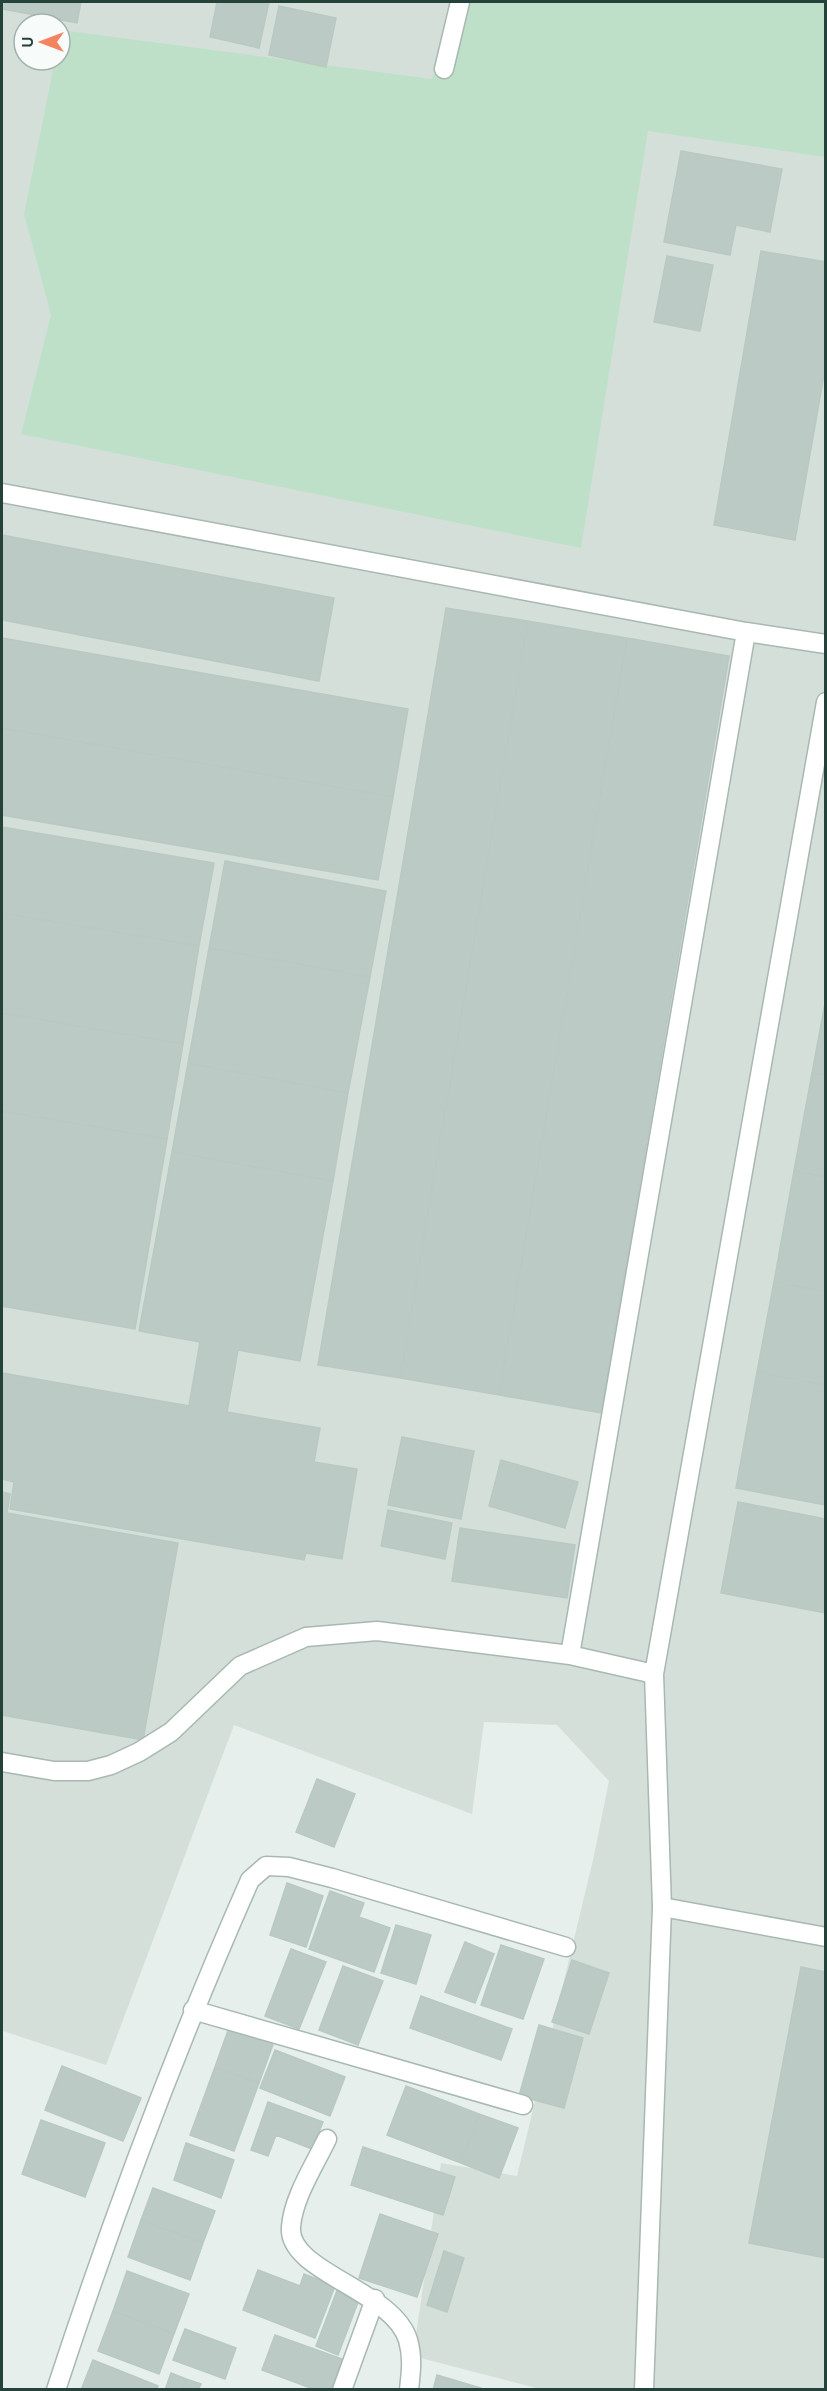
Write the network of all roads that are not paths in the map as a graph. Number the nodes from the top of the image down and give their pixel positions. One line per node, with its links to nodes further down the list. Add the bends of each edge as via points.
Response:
1 (460, 2): 2 (street)
2 (444, 69)
3 (2, 493): 4 (street)
4 (746, 632): 5 (street); 7 (street)
5 (825, 644)
6 (825, 702): 8 (street)
7 (570, 1655): 8 (street); 9 (street, via 377,1631 306,1637 240,1666 171,1732 111,1765 88,1771 54,1771)
8 (654, 1674): 10 (street)
9 (2, 1762)
10 (662, 1907): 11 (street); 20 (street)
11 (825, 1937)
12 (566, 1947): 13 (street, via 332,1878 289,1867 266,1866 250,1880)
13 (193, 2010): 14 (street); 17 (street, via 99,2258)
14 (523, 2105)
15 (327, 2139): 16 (street, via 294,2211 290,2230 295,2247 305,2258)
16 (375, 2299): 18 (street); 19 (street, via 393,2315 408,2338 412,2360)
17 (56, 2390)
18 (342, 2390)
19 (409, 2390)
20 (644, 2390)

